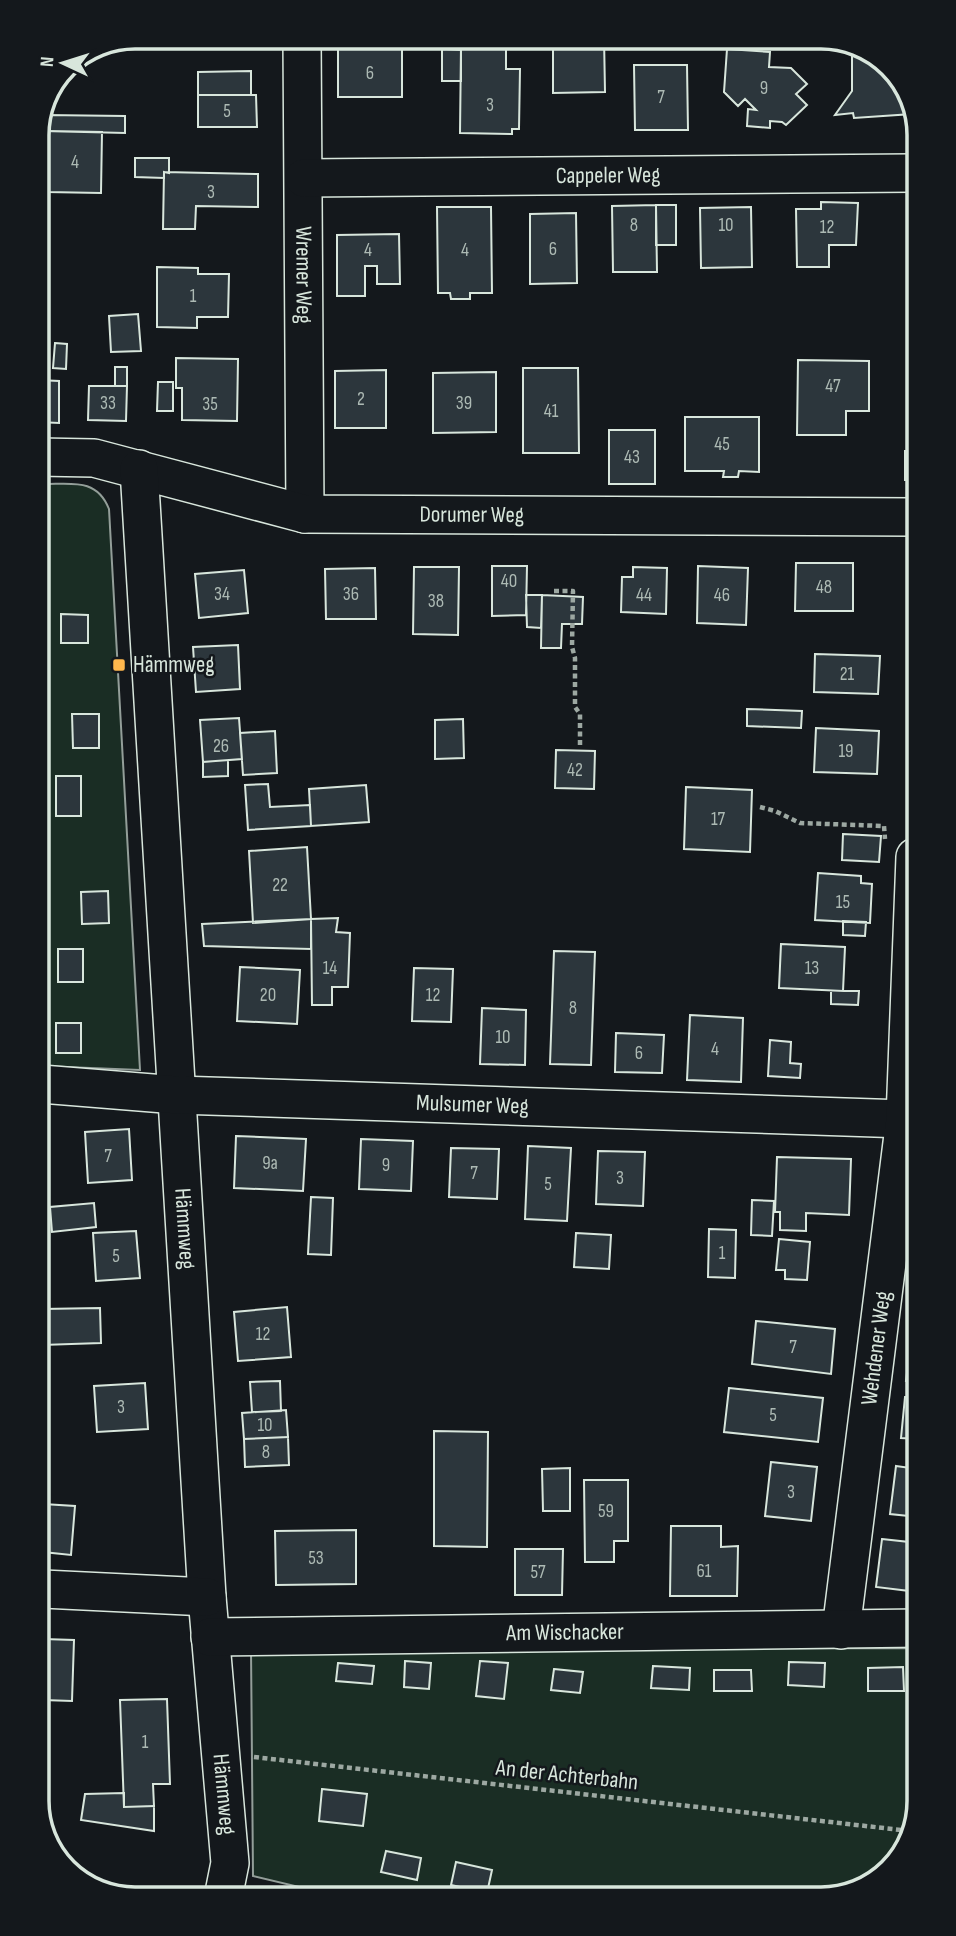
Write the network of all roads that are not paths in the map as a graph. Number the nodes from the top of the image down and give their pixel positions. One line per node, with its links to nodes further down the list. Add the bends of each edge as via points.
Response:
1 (302, 49): 3 (street, Wremer Weg)
2 (907, 173): 3 (street, Cappeler Weg)
3 (304, 178): 6 (street, Wremer Weg)
4 (49, 457): 5 (street, Dorumer Weg, via 93,457)
5 (139, 469): 6 (street, Dorumer Weg); 10 (street, Hämmweg)
6 (305, 514): 7 (street, Dorumer Weg)
7 (907, 517)
8 (900, 850): 11 (street, Wehdener Weg)
9 (49, 1085): 10 (street, Mulsumer Weg)
10 (177, 1095): 11 (street, Mulsumer Weg); 13 (street, Hämmweg)
11 (905, 1119): 15 (street, Wehdener Weg)
12 (49, 1589): 13 (street)
13 (207, 1597): 16 (street, Hämmweg)
14 (907, 1629): 15 (street, Am Wischacker)
15 (841, 1630): 16 (street, Am Wischacker)
16 (210, 1637): 17 (street, Hämmweg)
17 (226, 1881)

